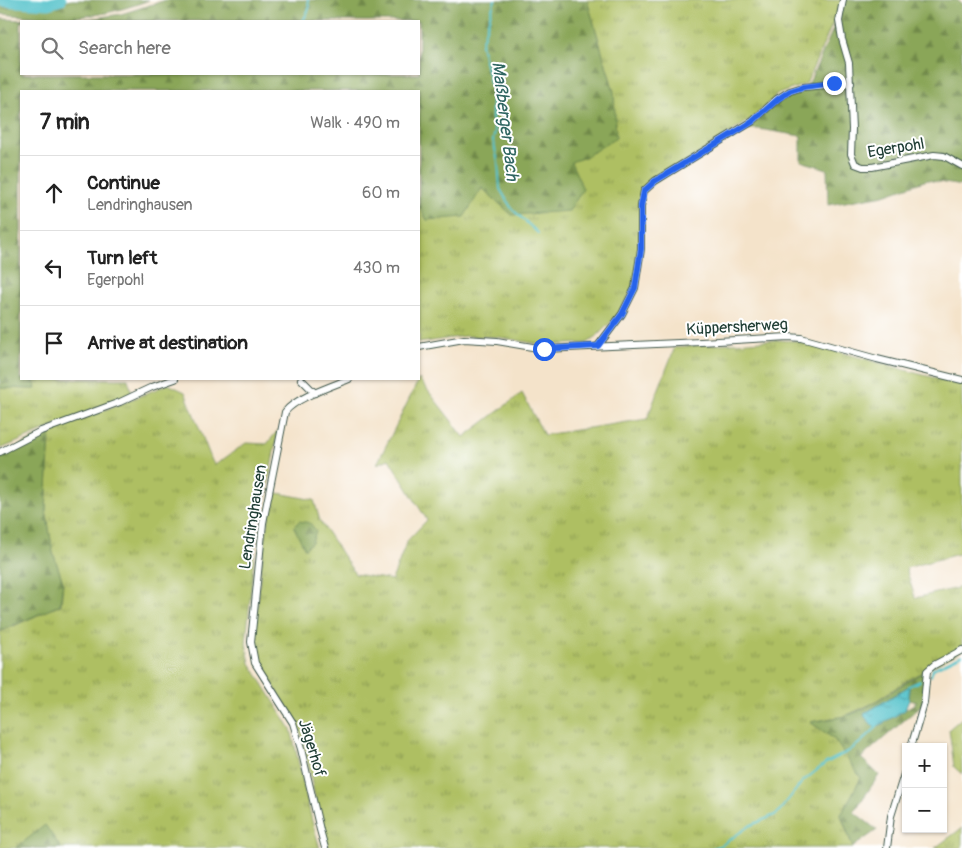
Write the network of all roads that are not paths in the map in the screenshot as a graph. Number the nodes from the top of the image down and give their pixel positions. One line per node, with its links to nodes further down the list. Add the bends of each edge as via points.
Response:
1 (843, 0): 2 (street, Egerpohl, via 839,21 849,63)
2 (850, 83): 3 (street, Egerpohl, via 851,154 855,164 872,167 934,155 944,156); 4 (street, via 790,91 752,122 655,181 644,191 640,267 635,288 622,314)
3 (962, 166)
4 (598, 346): 5 (street, via 544,349 464,339); 9 (street, Küppersherweg, via 801,338)
5 (420, 347)
6 (172, 380): 11 (street, via 41,431)
7 (302, 380): 10 (street)
8 (347, 380): 10 (street, Lendringhausen)
9 (962, 380)
10 (315, 393): 13 (street, Lendringhausen, via 284,412 263,523 250,642)
11 (0, 452)
12 (962, 650): 14 (street, via 927,671 924,703)
13 (255, 663): 16 (street, Jägerhof, via 293,723)
14 (912, 743)
15 (902, 782): 17 (street, via 892,816)
16 (325, 848)
17 (888, 848)

